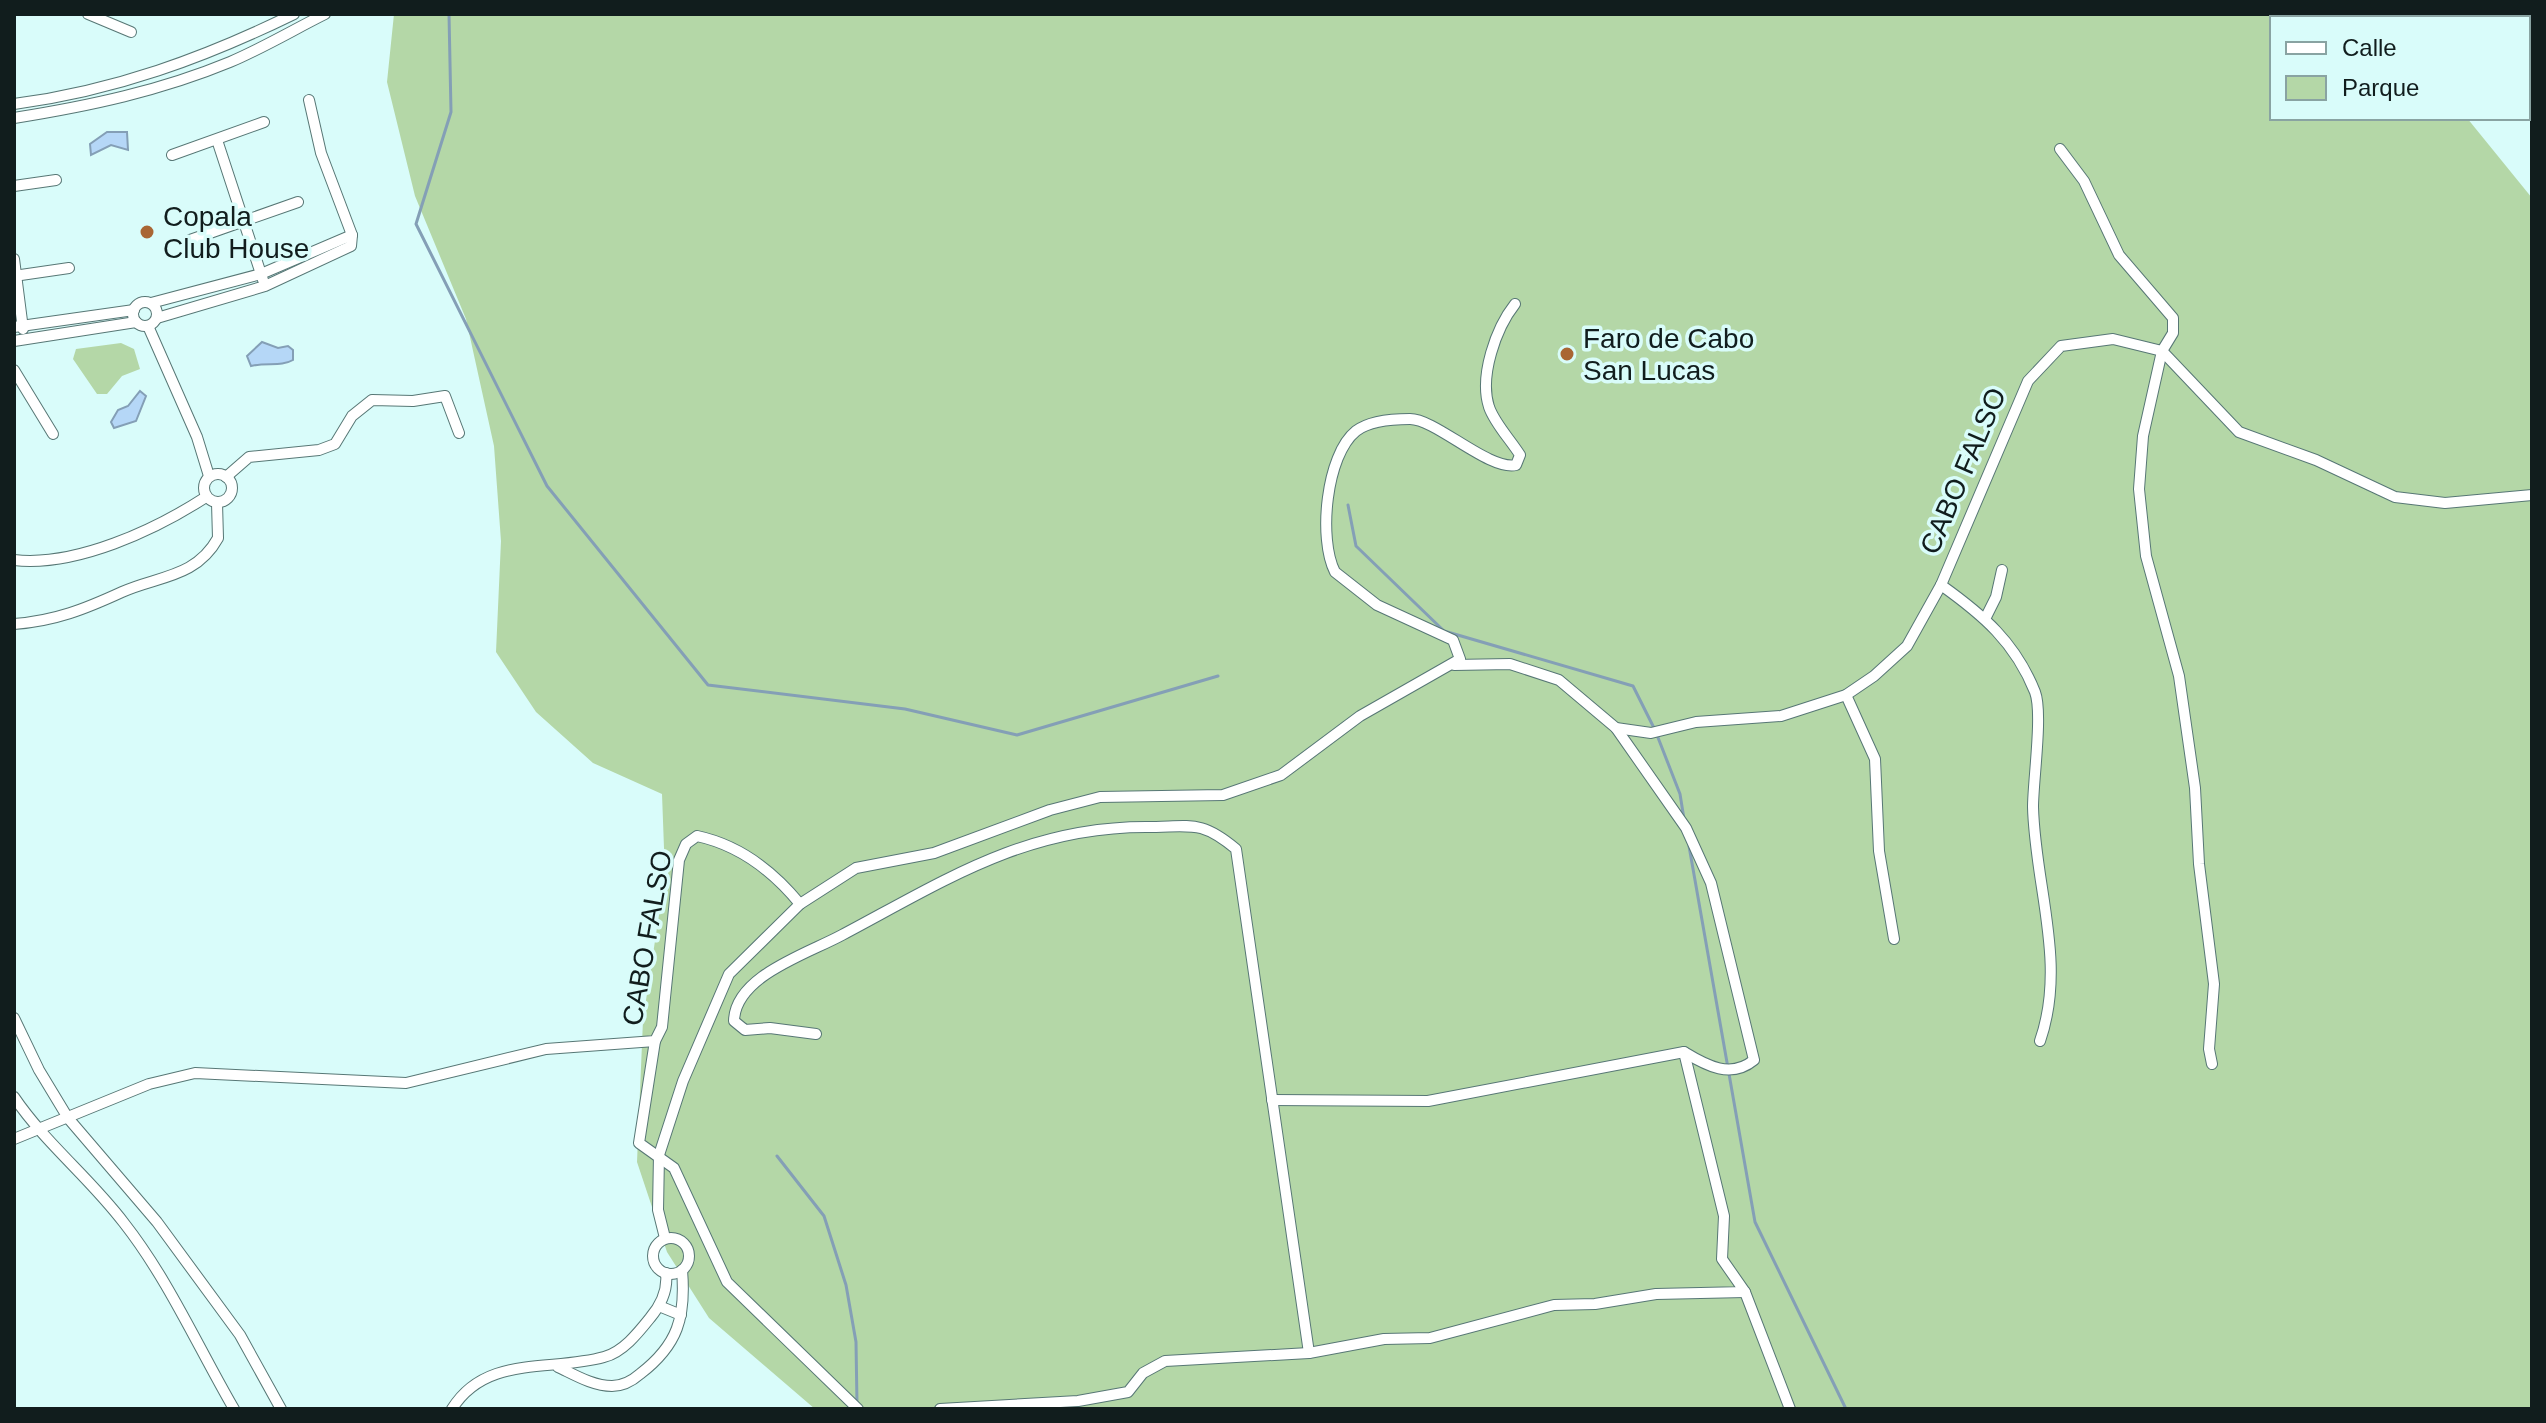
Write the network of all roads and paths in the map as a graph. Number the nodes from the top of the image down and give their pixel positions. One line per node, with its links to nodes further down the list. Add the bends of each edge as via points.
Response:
1 (88, 14): 4 (street)
2 (294, 14): 6 (street, via 170,68 98,89)
3 (325, 14): 7 (street, via 260,48 169,84 97,104)
4 (131, 32)
5 (309, 100): 16 (street, via 321,153)
6 (14, 104)
7 (14, 118)
8 (264, 122): 9 (street)
9 (217, 140): 11 (street); 15 (street)
10 (2060, 149): 31 (street, via 2084,181 2119,255 2173,318 2173,333)
11 (172, 155)
12 (56, 180): 13 (street)
13 (14, 186)
14 (298, 202): 15 (street)
15 (243, 224): 17 (street); 20 (street)
16 (352, 235): 20 (street); 22 (street, via 345,250)
17 (190, 240)
18 (14, 259): 21 (street)
19 (69, 268): 21 (street)
20 (261, 274): 22 (street); 23 (street)
21 (15, 276): 28 (street)
22 (265, 286): 26 (street)
23 (151, 303): 25 (street); 26 (street)
24 (1515, 304): 45 (street, via 1504,319 1486,379 1490,409 1520,455 1516,465 1460,445 1426,423 1388,421 1366,426 1349,440 1327,494 1326,527 1335,572 1377,605 1453,640 1461,655)
25 (134, 310): 27 (street); 28 (street)
26 (157, 318): 29 (street)
27 (136, 322): 29 (street); 30 (street)
28 (18, 326): 30 (street)
29 (148, 326): 35 (street)
30 (18, 340)
31 (2162, 351): 37 (street, via 2239,432 2395,497 2445,503); 42 (street, CABO FALSO, via 2113,339 2061,346 2028,381); 57 (street, via 2143,436 2139,489 2146,556 2179,676 2195,788 2214,984)
32 (14, 370): 34 (street)
33 (459, 433): 36 (street, via 445,396 372,400 352,416 335,444 249,457)
34 (53, 434)
35 (209, 476): 36 (street); 38 (street, via 203,488)
36 (226, 477): 39 (street, via 231,493)
37 (2532, 495)
38 (206, 497): 39 (street); 40 (street, via 85,553 48,561)
39 (217, 503): 44 (street, via 218,538 180,573 79,612)
40 (14, 560)
41 (2002, 570): 43 (street)
42 (1941, 585): 43 (street); 46 (street, CABO FALSO, via 1907,646)
43 (1986, 617): 55 (street, via 2009,645 2036,695 2033,810 2052,950 2051,1011)
44 (14, 624)
45 (1454, 665): 47 (street, via 1510,664 1559,680); 50 (street, via 1360,716 1281,775 1223,795 1100,797 1050,810 934,853 856,868)
46 (1846, 695): 48 (street, CABO FALSO, via 1781,716 1696,722); 51 (street, via 1875,759 1879,851)
47 (1616, 728): 48 (street, CABO FALSO); 49 (street)
48 (1651, 733): 49 (street, via 1639,750)
49 (1640, 761): 56 (street, via 1686,828 1711,883 1754,1060 1742,1070 1729,1070 1709,1067)
50 (800, 904): 54 (street, CABO FALSO, via 776,875 739,852 697,836 686,844 679,860 662,1027); 63 (street, via 729,974 683,1081)
51 (1894, 939)
52 (14, 1018): 60 (street)
53 (816, 1034): 59 (street, via 745,1030 734,1021 734,1005 745,989 796,957 1020,845 1120,827 1209,827 1236,849)
54 (655, 1041): 60 (street, CABO FALSO, via 546,1049 406,1083 195,1073 149,1084); 63 (street, via 639,1143)
55 (2040, 1041)
56 (1684, 1052): 59 (street, via 1428,1101); 67 (street, via 1724,1216 1722,1259)
57 (2212, 1064)
58 (14, 1097): 61 (street)
59 (1272, 1100): 70 (street)
60 (68, 1118): 61 (street, CABO FALSO); 75 (street, via 157,1222 240,1335)
61 (37, 1131): 62 (street, CABO FALSO); 74 (street, via 127,1226)
62 (14, 1139)
63 (659, 1155): 64 (street, via 658,1210); 77 (street, via 686,1187 727,1282)
64 (665, 1238): 65 (street, via 681,1241 688,1249); 66 (street, via 653,1256)
65 (682, 1270): 66 (street); 69 (street)
66 (666, 1273): 68 (street)
67 (1745, 1292): 70 (street, via 1656,1294 1554,1305 1430,1338 1384,1339); 79 (street)
68 (659, 1306): 69 (street); 71 (street, via 634,1338 606,1357)
69 (681, 1315): 73 (street, via 659,1361 630,1382 612,1386)
70 (1309, 1353): 78 (street, via 1165,1361 1143,1373 1128,1392 1078,1401)
71 (584, 1361): 72 (street); 73 (street)
72 (558, 1367): 73 (street); 76 (street, via 501,1371)
73 (588, 1381)
74 (234, 1409)
75 (281, 1409)
76 (452, 1409)
77 (858, 1409)
78 (940, 1409)
79 (1790, 1409)

